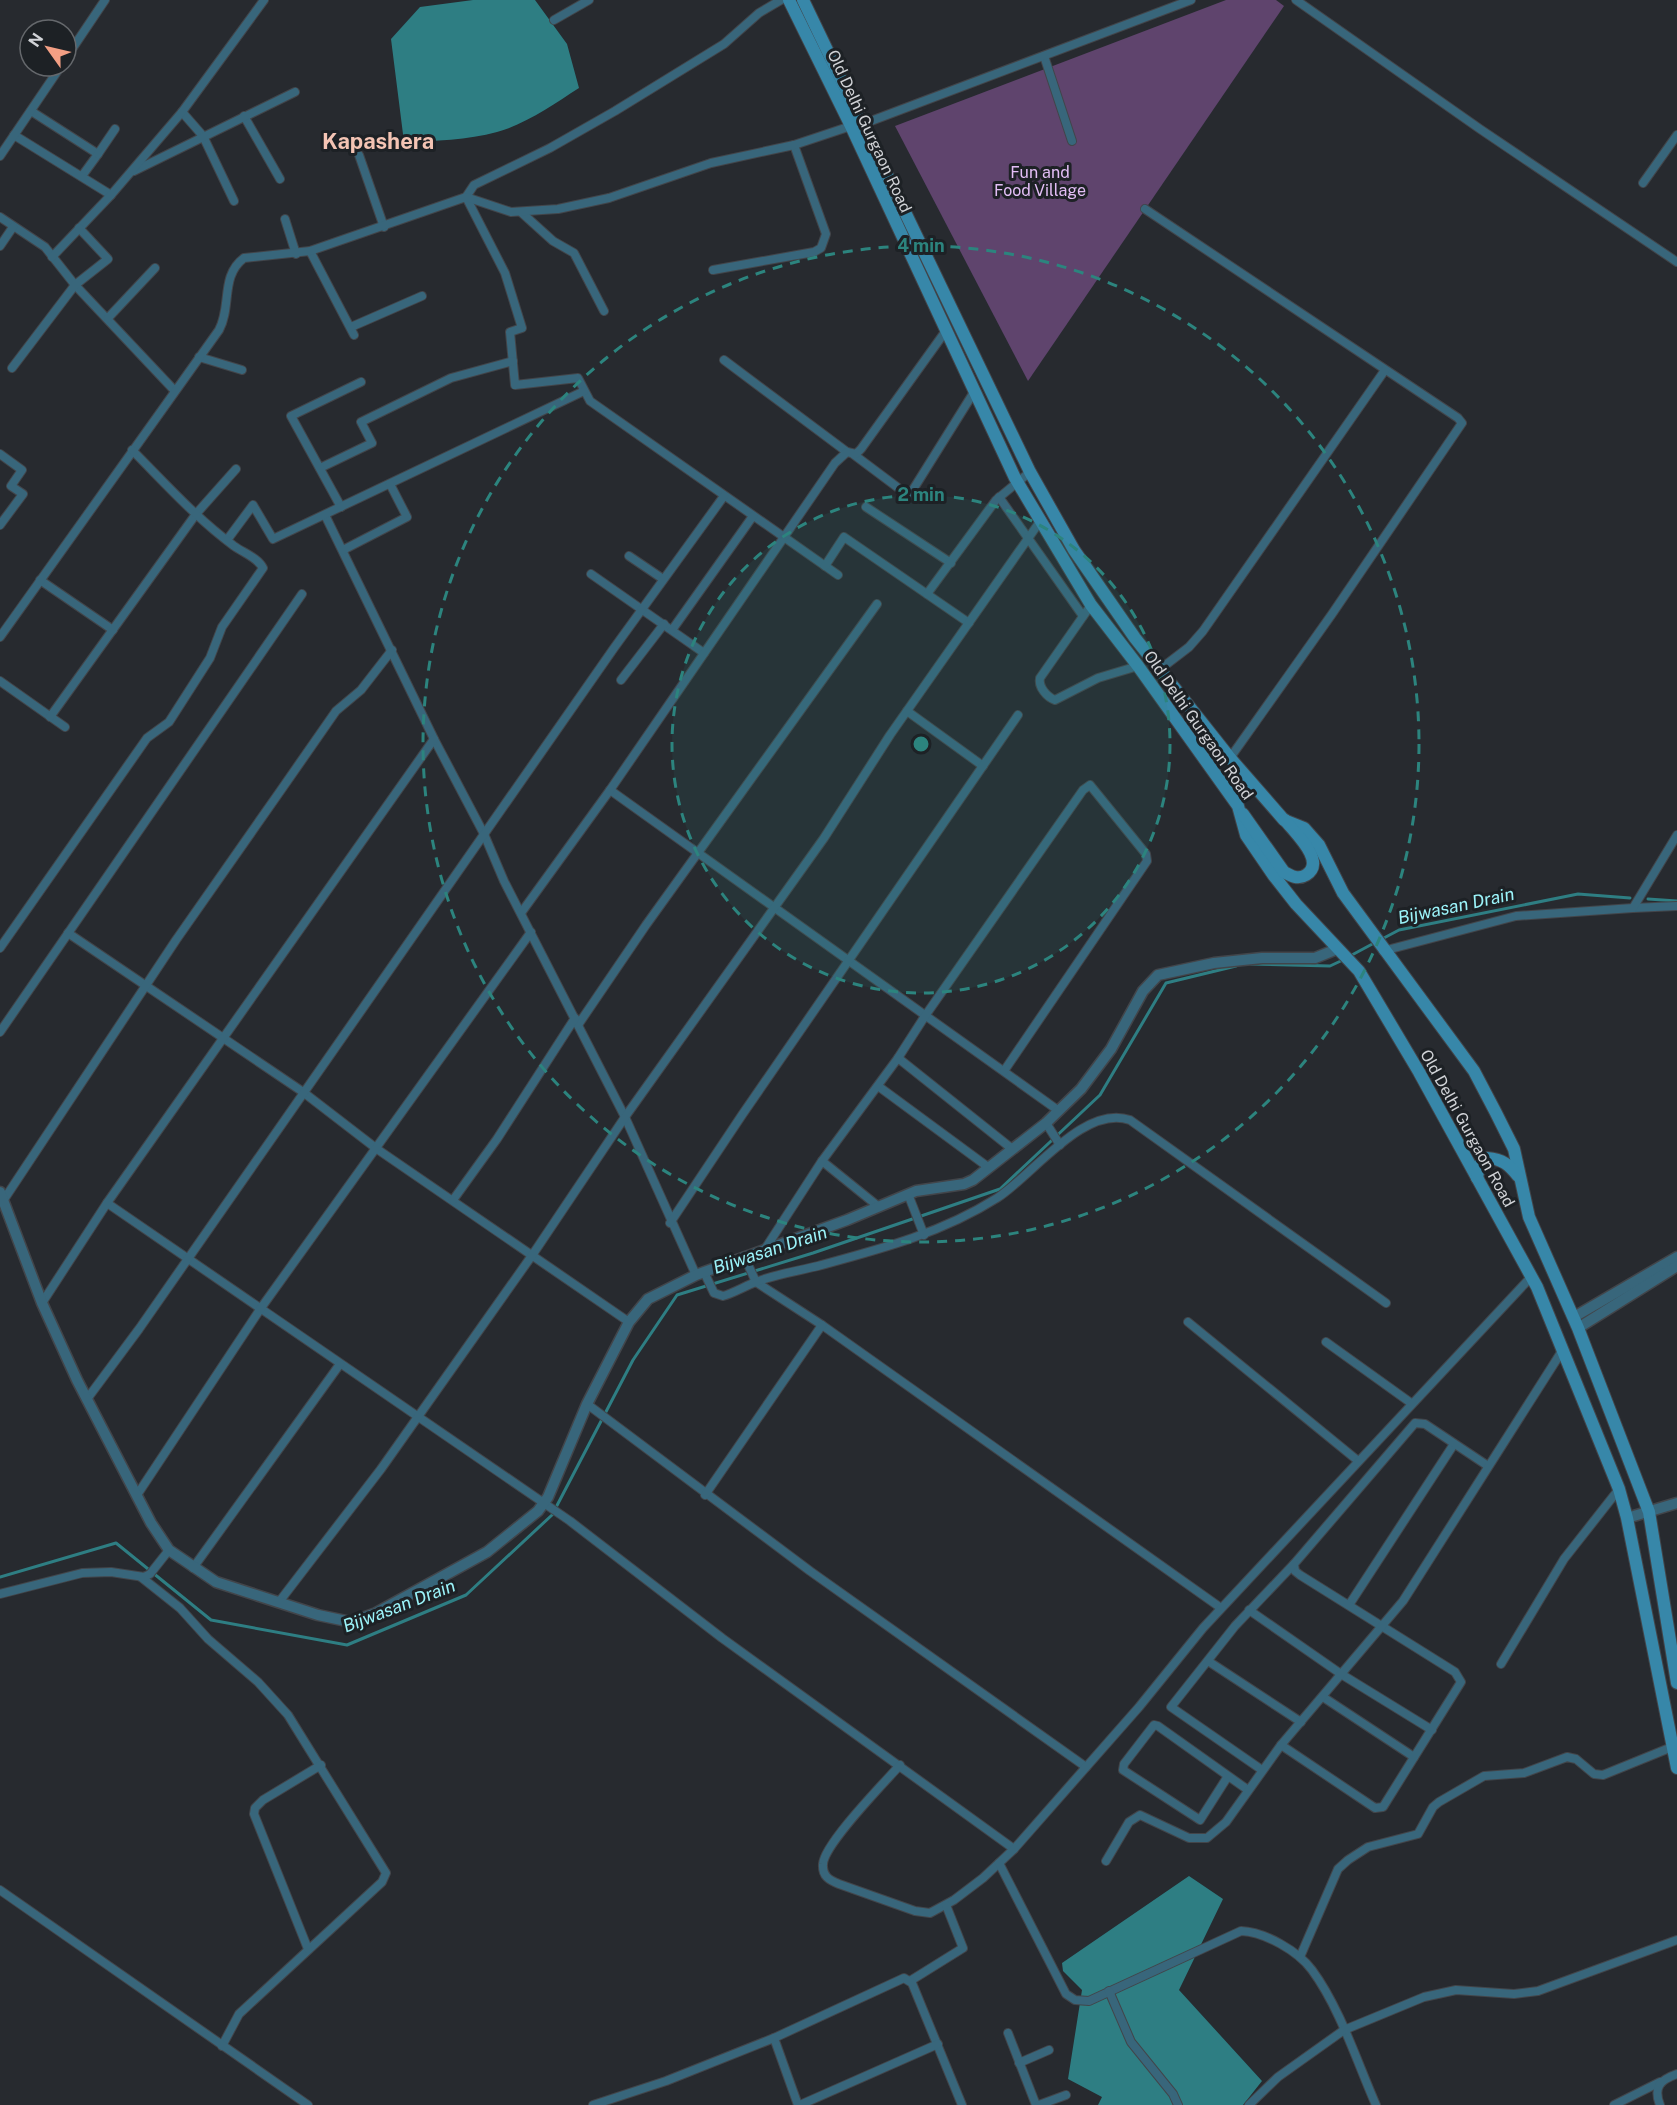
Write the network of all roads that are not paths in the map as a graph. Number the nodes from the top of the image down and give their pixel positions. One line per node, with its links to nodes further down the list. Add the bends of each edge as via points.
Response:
1 (105, 0): 10 (street)
2 (264, 0): 15 (street)
3 (590, 0): 9 (street)
4 (781, 0): 32 (street, via 759,13 724,44 581,131 474,185)
5 (789, 0): 17 (main road, Old Delhi Gurgaon Road)
6 (803, 0): 17 (main road, Old Delhi Gurgaon Road)
7 (1191, 0): 11 (street)
8 (1296, 0): 45 (street)
9 (554, 20)
10 (78, 40)
11 (1044, 56): 17 (street); 22 (street)
12 (53, 78): 14 (street)
13 (295, 92): 16 (street)
14 (31, 111): 19 (street); 24 (street)
15 (182, 112): 21 (street); 27 (street)
16 (244, 116): 21 (street); 29 (street)
17 (857, 125): 23 (street); 52 (main road, Old Delhi Gurgaon Road); 68 (main road, Old Delhi Gurgaon Road)
18 (115, 129): 24 (street)
19 (14, 135): 26 (street); 28 (street)
20 (1677, 135): 30 (street)
21 (203, 136): 27 (street); 33 (street)
22 (1072, 141)
23 (794, 145): 35 (street, via 711,163 609,198); 47 (street, via 826,234 825,242 814,252)
24 (98, 154): 28 (street)
25 (359, 155): 39 (street)
26 (0, 156)
27 (128, 173): 31 (street)
28 (82, 176): 31 (street)
29 (279, 179)
30 (1643, 183)
31 (111, 195): 40 (street)
32 (466, 197): 35 (street); 39 (street); 55 (street, via 505,273 522,328 510,332)
33 (234, 201)
34 (1145, 209): 58 (street)
35 (522, 213): 50 (street, via 574,254)
36 (0, 217): 38 (street)
37 (285, 219): 43 (street)
38 (13, 226): 41 (street); 44 (street, via 37,240)
39 (384, 227): 42 (street)
40 (79, 228): 44 (street); 48 (street, via 108,259)
41 (0, 246)
42 (310, 251): 43 (street); 49 (street, via 352,331)
43 (296, 254): 53 (street, via 251,256 237,264 229,277 223,323)
44 (52, 257): 48 (street)
45 (1677, 262)
46 (155, 268): 51 (street)
47 (713, 270)
48 (75, 285): 51 (street); 56 (street)
49 (422, 296)
50 (604, 311)
51 (108, 318): 60 (street)
52 (945, 332): 62 (main road, Old Delhi Gurgaon Road); 64 (street, via 861,449)
53 (199, 357): 57 (street); 60 (street)
54 (724, 360): 64 (street)
55 (513, 361): 61 (street, via 515,385 575,377); 66 (street, via 451,378 361,422 372,443)
56 (12, 368)
57 (242, 370)
58 (1385, 370): 105 (street, via 1203,631); 113 (street, via 1462,423)
59 (361, 381): 66 (street, via 291,417)
60 (174, 390): 63 (street)
61 (584, 391): 70 (street); 71 (street, via 590,401)
62 (974, 392): 64 (street, via 909,496); 69 (main road, Old Delhi Gurgaon Road)
63 (132, 450): 75 (street); 90 (street)
64 (850, 453): 80 (street, via 835,463)
65 (0, 454): 79 (street, via 22,470 11,486 23,494)
66 (320, 468): 73 (street)
67 (236, 470): 75 (street)
68 (1030, 472): 69 (street); 105 (main road, Old Delhi Gurgaon Road, via 1074,550)
69 (1017, 482): 72 (street); 78 (main road, Old Delhi Gurgaon Road)
70 (390, 484): 73 (street); 83 (street, via 407,517)
71 (724, 496): 77 (street); 89 (street)
72 (999, 497): 81 (street); 85 (street)
73 (341, 507): 76 (street)
74 (866, 507): 85 (street)
75 (196, 514): 82 (street); 99 (street)
76 (325, 515): 82 (street, via 273,538 253,505); 83 (street)
77 (753, 516): 80 (street); 100 (street)
78 (1041, 520): 81 (street); 94 (main road, Old Delhi Gurgaon Road)
79 (0, 525)
80 (784, 538): 86 (street); 103 (street)
81 (1027, 539): 96 (street); 97 (street)
82 (227, 540): 127 (street, via 262,566 261,572 222,627 210,658 169,722 147,738)
83 (343, 550): 102 (street)
84 (629, 556): 89 (street)
85 (951, 562): 92 (street)
86 (825, 566): 88 (street); 92 (street, via 844,537)
87 (591, 574): 95 (street)
88 (838, 575)
89 (663, 579): 95 (street)
90 (40, 580): 99 (street); 101 (street)
91 (302, 594): 126 (street)
92 (927, 594): 97 (street)
93 (877, 604): 120 (street)
94 (1091, 605): 96 (street); 104 (main road, Old Delhi Gurgaon Road)
95 (641, 609): 98 (street); 118 (street)
96 (1083, 616): 104 (street, via 1040,678 1040,686 1049,697 1055,700 1098,678)
97 (969, 622): 108 (street)
98 (664, 624): 100 (street); 106 (street)
99 (113, 630): 110 (street)
100 (672, 630): 103 (street)
101 (0, 637)
102 (392, 650): 112 (street); 131 (street, via 361,690 336,711)
103 (704, 653): 115 (street)
104 (1138, 666): 116 (main road, Old Delhi Gurgaon Road)
105 (1159, 670): 113 (main road, Old Delhi Gurgaon Road)
106 (621, 680)
107 (0, 681): 110 (street)
108 (907, 711): 114 (street); 122 (street)
109 (1018, 716): 114 (street)
110 (50, 717): 111 (street)
111 (65, 727)
112 (434, 739): 118 (street); 135 (street)
113 (1230, 758): 117 (main road, Old Delhi Gurgaon Road)
114 (983, 766): 130 (street)
115 (610, 790): 120 (street); 124 (street)
116 (1238, 806): 117 (main road, via 1284,872 1294,878 1304,877 1314,862); 129 (main road, Old Delhi Gurgaon Road, via 1246,835 1274,876)
117 (1284, 820): 128 (main road, Old Delhi Gurgaon Road, via 1304,828 1319,845 1342,893)
118 (484, 834): 124 (street); 139 (street)
119 (1677, 835): 123 (street)
120 (699, 853): 122 (street); 133 (street)
121 (1677, 906): 123 (street)
122 (775, 907): 130 (street); 141 (street)
123 (1633, 908): 128 (street, via 1516,916)
124 (521, 913): 125 (street)
125 (531, 932): 133 (street); 145 (street)
126 (68, 933): 131 (street); 134 (street)
127 (0, 948)
128 (1382, 948): 149 (main road, Old Delhi Gurgaon Road, via 1474,1071 1514,1149)
129 (1342, 954): 140 (street, via 1214,963 1158,975 1143,991 1093,1076); 148 (main road, Old Delhi Gurgaon Road, via 1359,971)
130 (848, 961): 132 (street); 155 (street)
131 (146, 985): 135 (street); 150 (street)
132 (925, 1016): 136 (street); 137 (street); 137 (street, via 1083,790 1094,787 1146,854 1147,861)
133 (577, 1022): 141 (street); 152 (street)
134 (0, 1032)
135 (225, 1038): 139 (street); 153 (street)
136 (898, 1059): 138 (street); 144 (street)
137 (1004, 1071): 140 (street)
138 (878, 1086): 146 (street); 147 (street)
139 (303, 1092): 145 (street); 160 (street)
140 (1059, 1111): 142 (street)
141 (625, 1117): 155 (street); 158 (street)
142 (1048, 1125): 143 (street); 144 (street)
143 (1058, 1142): 156 (street, via 997,1198); 167 (street, via 1101,1119 1112,1116 1130,1120)
144 (1011, 1148): 147 (street)
145 (377, 1149): 152 (street); 168 (street)
146 (822, 1161): 154 (street); 157 (street)
147 (988, 1167): 151 (street, via 964,1184 924,1189)
148 (1477, 1178): 149 (main road, via 1479,1165 1487,1158 1508,1164); 164 (main road, Old Delhi Gurgaon Road)
149 (1520, 1178): 171 (main road, Old Delhi Gurgaon Road, via 1529,1217)
150 (2, 1197): 166 (street)
151 (909, 1198): 154 (street); 156 (street)
152 (453, 1200): 158 (street)
153 (107, 1203): 160 (street); 166 (street)
154 (879, 1207): 157 (street)
155 (670, 1223): 163 (street)
156 (923, 1232): 165 (street, via 865,1254)
157 (765, 1249): 161 (street)
158 (533, 1254): 169 (street); 179 (street)
159 (1677, 1257): 171 (street)
160 (186, 1258): 168 (street); 176 (street)
161 (745, 1260): 163 (street); 165 (street)
162 (1677, 1266): 171 (street)
163 (702, 1275): 165 (street, via 714,1293 723,1296); 169 (street, via 648,1299)
164 (1531, 1277): 174 (main road, Old Delhi Gurgaon Road); 177 (street)
165 (755, 1279): 172 (street)
166 (42, 1303): 176 (street)
167 (1386, 1303)
168 (261, 1308): 175 (street); 184 (street)
169 (629, 1322): 178 (street)
170 (1188, 1322): 181 (street)
171 (1576, 1323): 188 (main road, Old Delhi Gurgaon Road)
172 (822, 1325): 185 (street); 197 (street)
173 (1326, 1342): 177 (street)
174 (1562, 1351): 182 (street); 183 (main road, Old Delhi Gurgaon Road)
175 (340, 1364): 179 (street); 192 (street)
176 (87, 1399): 184 (street)
177 (1411, 1403): 181 (street)
178 (587, 1404): 185 (street); 187 (street)
179 (416, 1416): 187 (street); 195 (street, via 381,1469)
180 (1454, 1444): 182 (street); 191 (street, via 1425,1424 1415,1423); 196 (street)
181 (1357, 1460): 197 (street)
182 (1488, 1466): 199 (street, via 1403,1601)
183 (1619, 1489): 189 (main road, Old Delhi Gurgaon Road); 201 (street, via 1564,1559)
184 (136, 1495): 190 (street)
185 (705, 1495): 212 (street)
186 (1677, 1503): 188 (street)
187 (548, 1506): 195 (street, via 492,1549 360,1620 339,1620); 210 (street, via 722,1638)
188 (1648, 1512): 189 (street); 203 (main road, Old Delhi Gurgaon Road)
189 (1627, 1518): 208 (main road, Old Delhi Gurgaon Road)
190 (167, 1553): 192 (street); 193 (street)
191 (1294, 1564): 196 (street, via 1300,1575); 198 (street)
192 (193, 1568): 195 (street, via 216,1582)
193 (147, 1578): 194 (street, via 82,1572); 211 (street, via 208,1640 258,1682 282,1708)
194 (0, 1594)
195 (279, 1602)
196 (1349, 1605): 199 (street)
197 (1221, 1608): 212 (street)
198 (1249, 1611): 200 (street); 202 (street)
199 (1382, 1626): 202 (street); 206 (street, via 1459,1676 1460,1688)
200 (1208, 1661): 205 (street); 214 (street, via 1171,1707)
201 (1501, 1664)
202 (1341, 1674): 204 (street); 206 (street)
203 (1677, 1683)
204 (1323, 1697): 205 (street); 209 (street)
205 (1301, 1722): 207 (street)
206 (1432, 1730): 209 (street)
207 (1281, 1745): 209 (street, via 1378,1810); 214 (street)
208 (1672, 1747): 213 (main road, Old Delhi Gurgaon Road); 224 (street, via 1599,1775 1567,1757 1524,1773 1479,1778 1436,1804 1418,1834 1376,1844 1348,1860 1332,1882)
209 (1414, 1757)
210 (900, 1765): 217 (street); 221 (street, via 828,1851 823,1864 825,1876 922,1913)
211 (321, 1766): 223 (street, via 262,1800 254,1814); 223 (street, via 386,1876)
212 (1086, 1767): 217 (street)
213 (1677, 1768)
214 (1262, 1770): 216 (street)
215 (1228, 1776): 215 (street, via 1200,1820 1124,1770 1124,1764 1154,1725); 216 (street)
216 (1248, 1791): 218 (street, via 1226,1822 1207,1838 1178,1835 1146,1816 1134,1817)
217 (1014, 1848): 219 (street)
218 (1106, 1861)
219 (999, 1863): 221 (street); 226 (street, via 1066,1994 1082,2002)
220 (0, 1890): 231 (street)
221 (946, 1905): 225 (street, via 963,1948)
222 (1677, 1940): 227 (street, via 1538,1991 1440,1992)
223 (308, 1949): 231 (street, via 239,2014)
224 (1300, 1957): 226 (street, via 1265,1938 1241,1931); 227 (street, via 1313,1971)
225 (909, 1981): 229 (street, via 900,1979); 230 (street)
226 (1109, 1991): 243 (street, via 1127,2035)
227 (1344, 2030): 244 (street, via 1278,2077); 245 (street)
228 (1008, 2033): 233 (street)
229 (774, 2038): 237 (street); 240 (street)
230 (938, 2044): 240 (street); 241 (street)
231 (222, 2046): 238 (street)
232 (1049, 2050): 233 (street)
233 (1019, 2063): 242 (street)
234 (1677, 2074): 235 (street)
235 (1660, 2082): 246 (street); 247 (street, via 1656,2095)
236 (1066, 2095): 242 (street)
237 (607, 2103): 239 (street)
238 (308, 2105)
239 (593, 2105)
240 (799, 2105)
241 (962, 2105)
242 (1037, 2105)
243 (1178, 2105)
244 (1249, 2105)
245 (1376, 2105)
246 (1614, 2105)
247 (1660, 2105)

